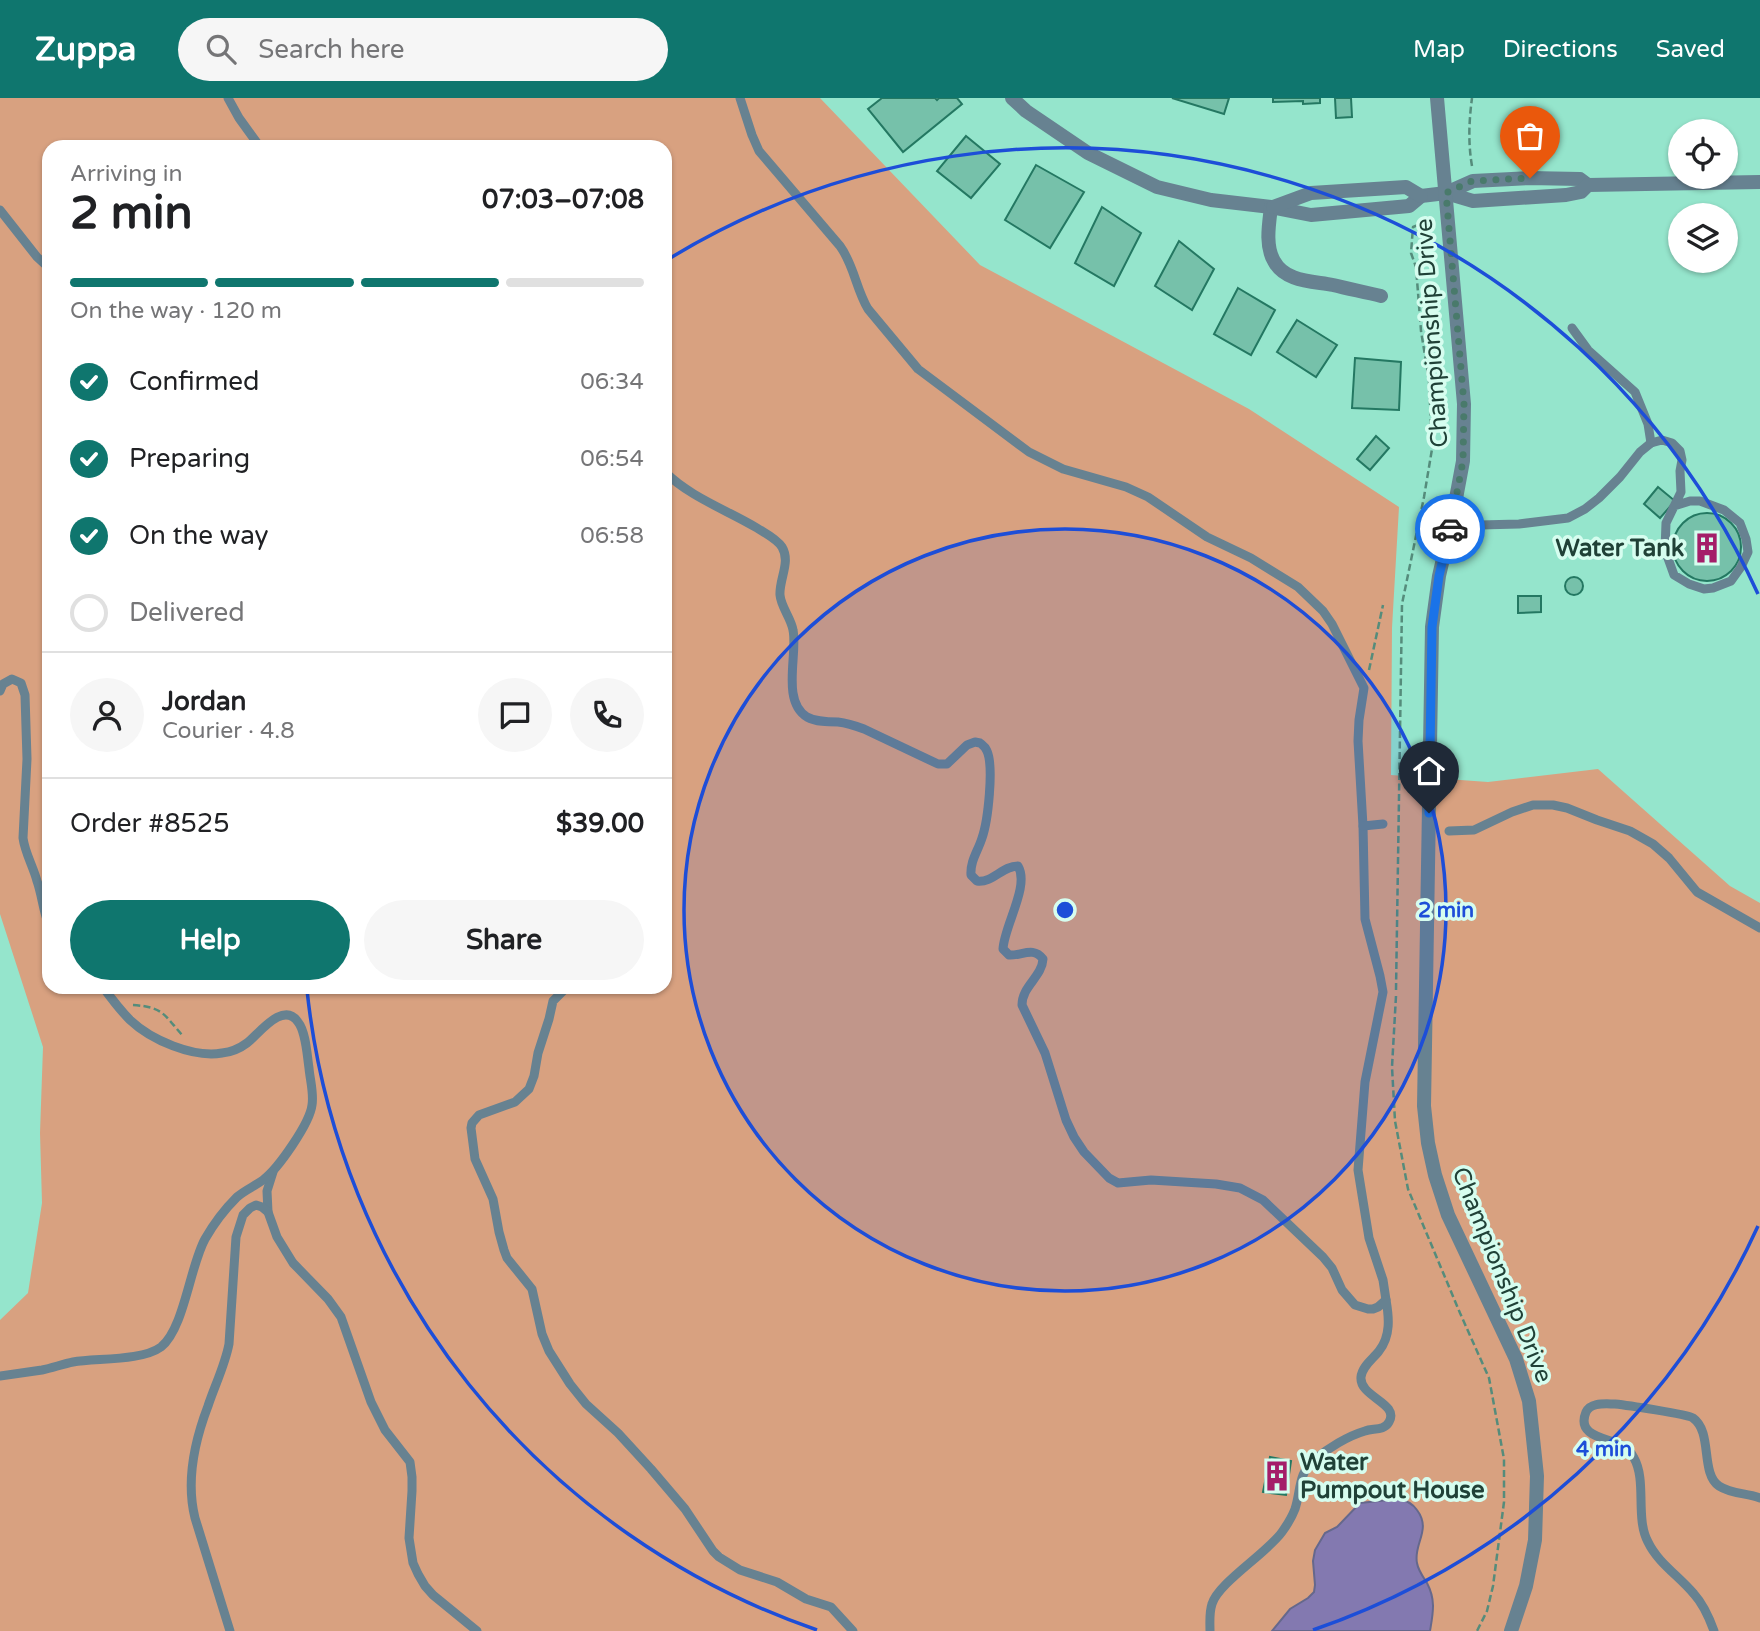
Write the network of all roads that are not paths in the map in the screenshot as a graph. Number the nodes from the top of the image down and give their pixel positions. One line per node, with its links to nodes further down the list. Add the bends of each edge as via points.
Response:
1 (228, 98): 5 (lane)
2 (740, 98): 20 (lane, via 760,151 840,246 868,309 918,369 1035,456 1143,495 1298,587 1323,611 1364,691 1358,741)
3 (1012, 98): 9 (street, via 1088,153 1157,187)
4 (1437, 98): 7 (street, Championship Drive)
5 (255, 140)
6 (1760, 182): 7 (street, via 1588,185 1580,179 1530,178 1472,181)
7 (1446, 193): 8 (street); 17 (street, Championship Drive, via 1464,404 1463,461)
8 (1421, 196): 9 (street, via 1409,206 1311,215); 9 (street, via 1406,187 1311,193)
9 (1271, 207): 12 (street, via 1269,248 1274,263 1287,274)
10 (0, 210): 11 (lane)
11 (42, 262)
12 (1381, 296)
13 (1572, 328): 14 (lane, via 1588,350 1635,392)
14 (1651, 443): 16 (lane, via 1662,440 1680,451 1681,492); 17 (lane, via 1599,498 1568,518 1480,525)
15 (672, 478): 28 (lane, via 766,533 784,550 780,595 794,633 794,697 805,716 852,724 938,764 947,764 971,743 986,749 990,767 986,819 971,874 976,881 985,882 1011,866 1020,869 1020,887 1003,949 1009,955 1032,952 1042,959 1022,996 1022,1005 1045,1053 1066,1120 1084,1152 1118,1183 1216,1184 1253,1194 1323,1257 1355,1306 1373,1309)
16 (1674, 506): 16 (lane, via 1666,523 1665,550 1674,575 1704,589 1731,581 1748,552 1740,523 1724,510 1700,501)
17 (1452, 520): 35 (street, Championship Drive, via 1432,627 1424,1106 1434,1175 1448,1215 1516,1359 1528,1401 1537,1476 1535,1540)
18 (0, 691): 22 (lane, via 12,679 21,683 25,695 23,838)
19 (1383, 824): 20 (lane)
20 (1363, 826): 28 (lane, via 1365,919 1383,992 1365,1082 1358,1170 1369,1238)
21 (1449, 831): 23 (lane, via 1474,830 1534,805 1567,808 1653,844 1697,892)
22 (42, 904)
23 (1760, 928)
24 (108, 994): 26 (lane, via 147,1033 197,1052 235,1050 275,1017 298,1021 306,1048 312,1107 306,1124)
25 (560, 994): 33 (lane, via 552,1001 529,1089 515,1102 479,1115 471,1128 475,1159 493,1199 501,1241 507,1258 532,1289 549,1351 586,1404 651,1469 719,1557 831,1607)
26 (273, 1171): 27 (lane, via 267,1191); 29 (lane, via 236,1198 210,1231 199,1250 175,1326 159,1348 137,1356)
27 (268, 1212): 31 (lane, via 256,1205 239,1225 229,1344 201,1426 191,1481 192,1508); 32 (lane, via 293,1263 341,1317 371,1402 385,1430 410,1462 409,1538 418,1574 433,1595)
28 (1386, 1300): 34 (lane, via 1386,1338 1362,1370 1361,1381 1366,1391 1386,1406 1390,1421 1347,1439 1310,1463 1301,1478 1296,1508 1283,1531 1215,1597)
29 (0, 1376)
30 (1760, 1498): 36 (lane, via 1716,1484 1694,1418 1620,1404 1587,1410 1588,1430 1620,1444 1634,1457 1648,1543 1699,1600)
31 (230, 1631)
32 (477, 1631)
33 (853, 1631)
34 (1210, 1631)
35 (1511, 1631)
36 (1713, 1631)

